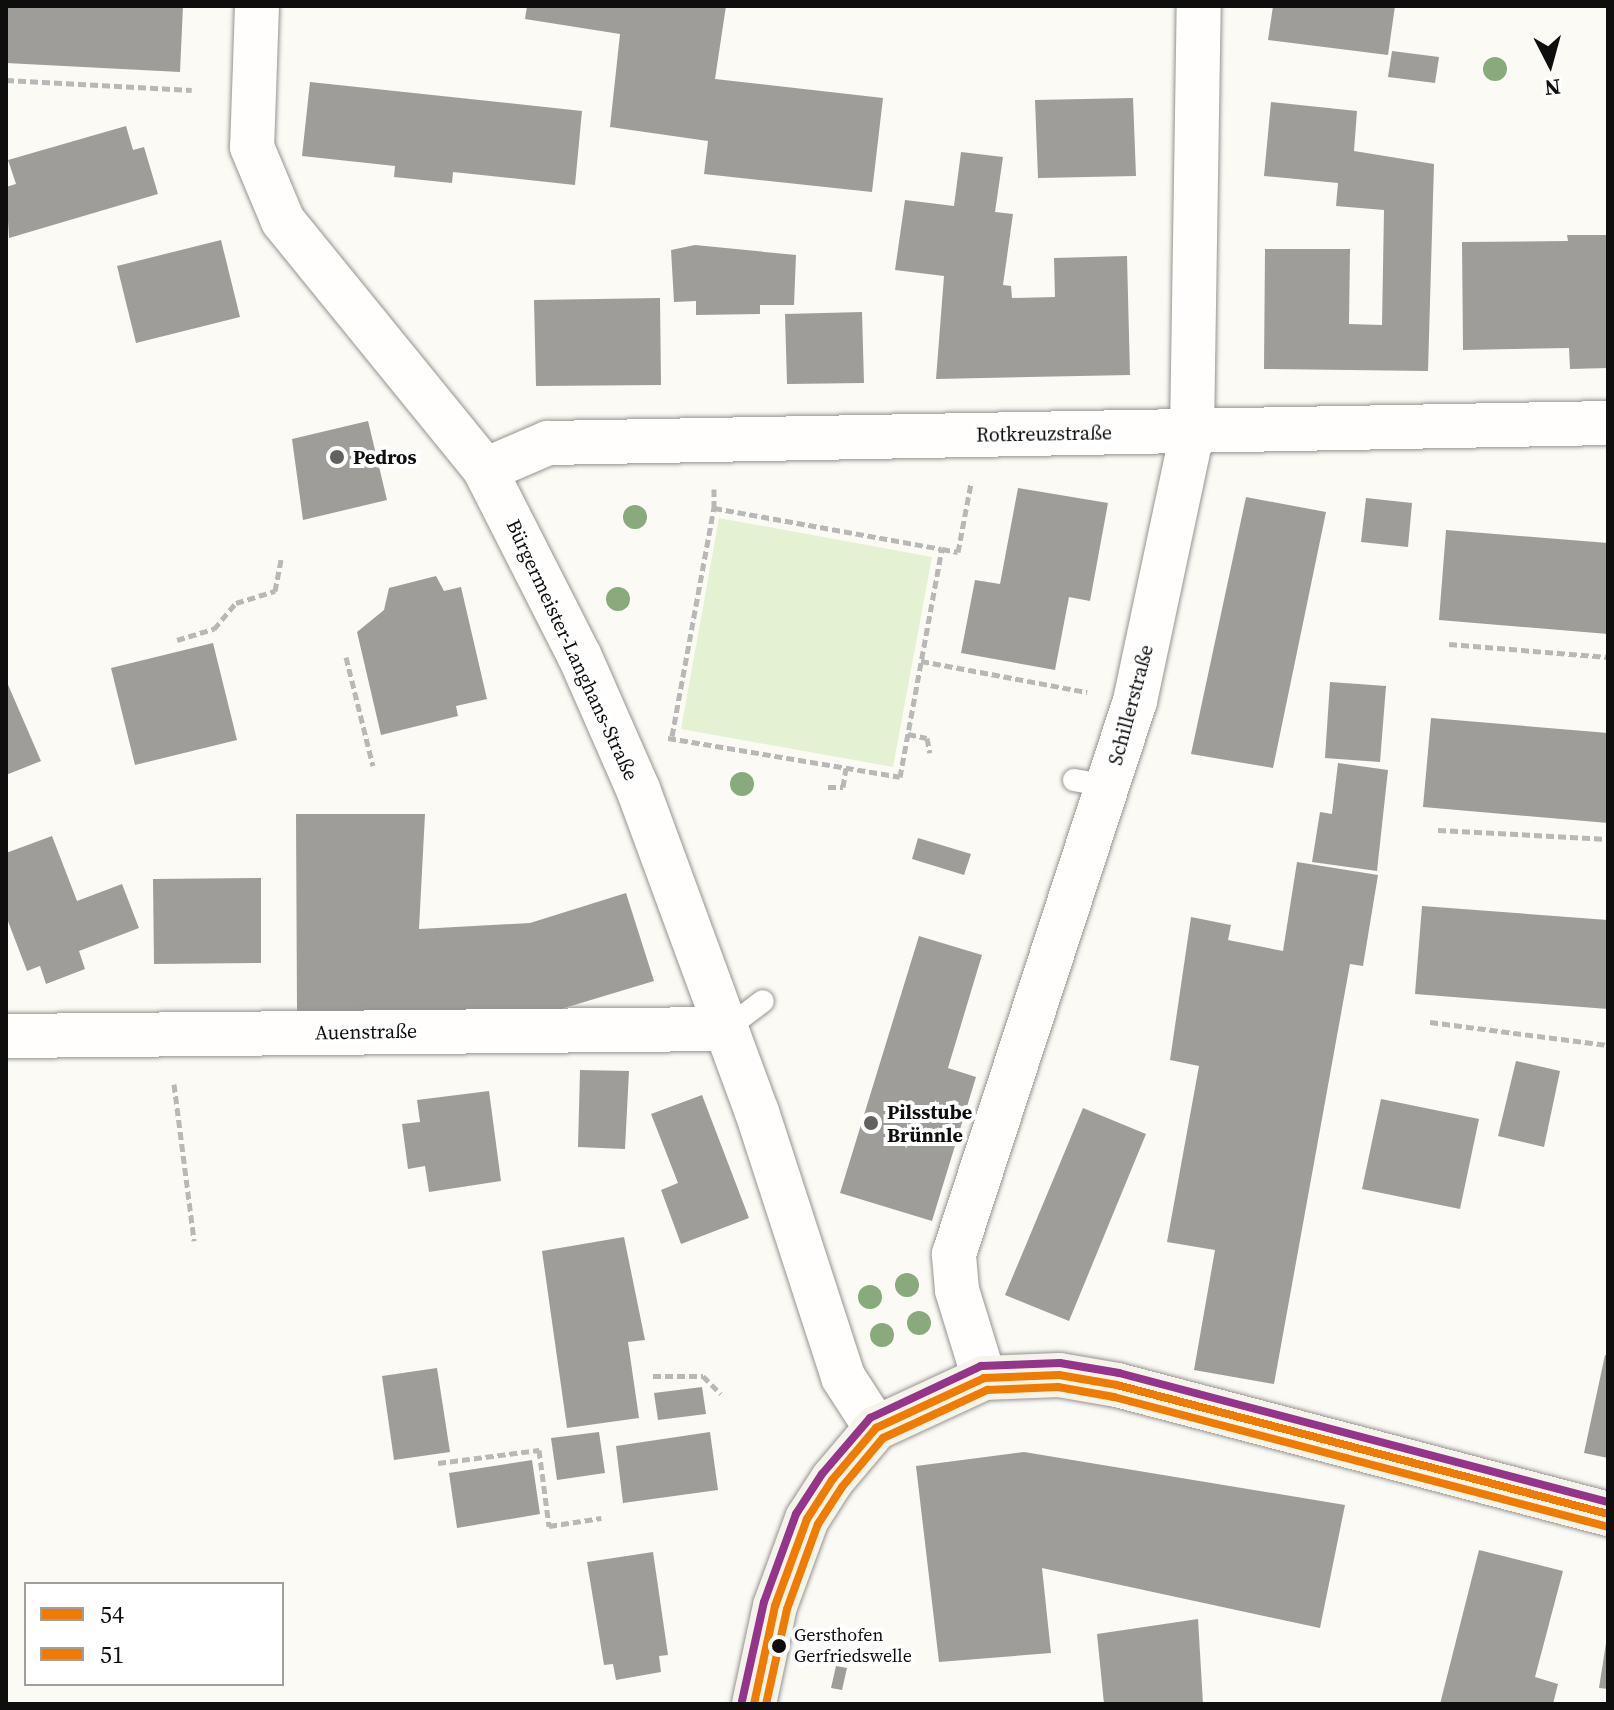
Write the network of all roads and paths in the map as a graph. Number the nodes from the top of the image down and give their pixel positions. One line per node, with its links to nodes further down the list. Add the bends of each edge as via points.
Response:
1 (257, 6): 8 (street, Bürgermeister-Langhans-Straße, via 252,147 283,221)
2 (1199, 6): 6 (street, Schillerstraße)
3 (6, 80): 4 (path)
4 (192, 90)
5 (1608, 423): 6 (street, Rotkreuzstraße)
6 (1192, 432): 7 (street, Rotkreuzstraße); 16 (street, Schillerstraße)
7 (980, 435): 8 (street, Rotkreuzstraße, via 548,443); 9 (path, via 958,552)
8 (485, 470): 26 (street, Bürgermeister-Langhans-Straße, via 638,789)
9 (942, 549): 15 (path); 20 (path, via 714,508 672,736)
10 (281, 560): 11 (path, via 275,591 236,603 214,629)
11 (177, 640)
12 (1449, 644): 14 (path)
13 (346, 657): 19 (path)
14 (1608, 657)
15 (921, 661): 16 (path); 17 (path)
16 (1135, 701): 32 (street, Schillerstraße, via 1092,783 954,1254 957,1290)
17 (908, 734): 18 (path, via 927,738); 20 (path, via 900,777)
18 (930, 753)
19 (373, 766)
20 (846, 768): 21 (path, via 843,787)
21 (828, 787)
22 (1438, 830): 23 (path)
23 (1608, 839)
24 (763, 1001): 26 (lane)
25 (1430, 1022): 29 (path)
26 (726, 1029): 27 (street, Auenstraße); 34 (street, Bürgermeister-Langhans-Straße, via 843,1377)
27 (168, 1034): 28 (street, Auenstraße); 30 (path)
28 (6, 1036)
29 (1608, 1045)
30 (194, 1241)
31 (653, 1376): 33 (path, via 703,1376)
32 (984, 1378): 34 (street); 36 (street, via 1045,1374 1117,1385)
33 (721, 1394)
34 (876, 1428): 38 (street, via 807,1519 775,1606)
35 (438, 1463): 37 (path, via 539,1450 549,1526)
36 (1608, 1514)
37 (601, 1518)
38 (754, 1704)

